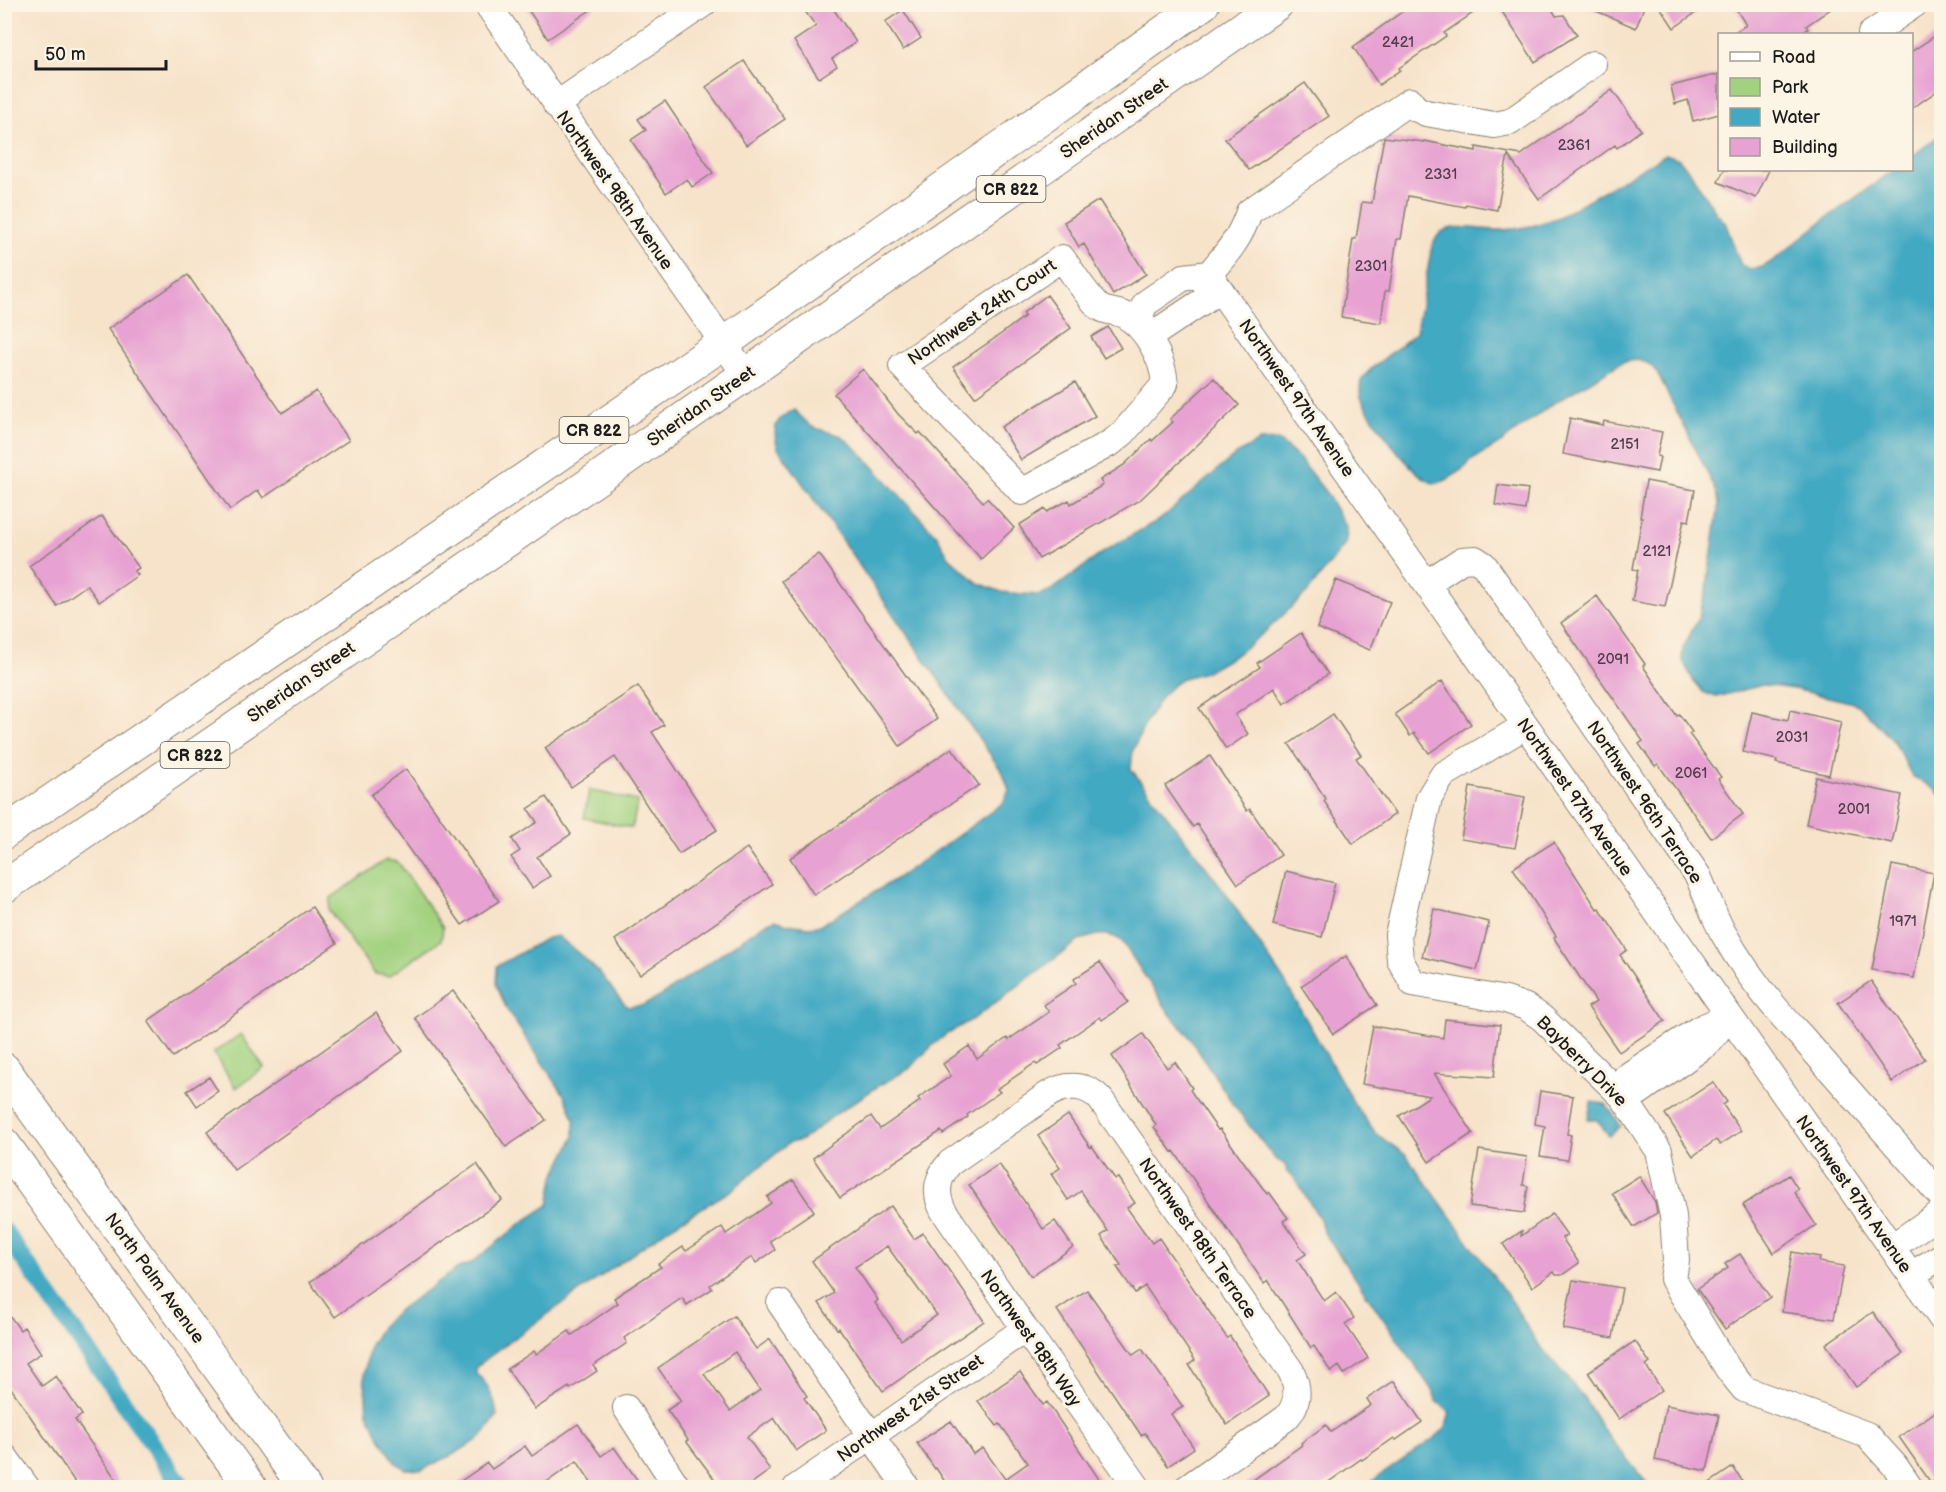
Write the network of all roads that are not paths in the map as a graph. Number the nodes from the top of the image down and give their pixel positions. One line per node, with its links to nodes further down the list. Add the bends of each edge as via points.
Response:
1 (487, 4): 8 (street, Northwest 98th Avenue)
2 (704, 4): 8 (street)
3 (1203, 4): 11 (main road, CR 822)
4 (1277, 4): 12 (main road, Sheridan Street / CR 822)
5 (1915, 4): 6 (street)
6 (1873, 33)
7 (1593, 64): 9 (street, via 1510,122 1494,125 1426,113 1410,101 1249,212 1234,244)
8 (556, 105): 11 (street, Northwest 98th Avenue)
9 (1209, 274): 10 (street, via 1184,277 1146,303 1141,312); 13 (street, Northwest 97th Avenue)
10 (1141, 328): 10 (street, Northwest 24th Court, via 1122,314 1100,308 1062,258 902,366 1022,492 1112,442 1165,384 1165,375)
11 (724, 343): 12 (street, Northwest 98th Avenue); 15 (main road, CR 822)
12 (746, 374): 16 (main road, Sheridan Street / CR 822)
13 (1427, 583): 14 (street, Northwest 97th Avenue); 22 (street, Northwest 96th Terrace, via 1462,560 1475,559 1484,565 1698,876 1723,933 1755,982)
14 (1525, 726): 17 (street, Northwest 97th Avenue); 19 (street, Bayberry Drive, via 1443,775 1429,798 1398,935 1400,960 1413,983 1526,1007)
15 (4, 833)
16 (4, 887)
17 (1729, 1016): 19 (street, via 1699,1029 1626,1077); 24 (street, Northwest 97th Avenue)
18 (4, 1069): 35 (main road, North Palm Avenue)
19 (1623, 1097): 41 (street, Bayberry Drive, via 1659,1151 1673,1216 1673,1279 1728,1370 1744,1389 1867,1435)
20 (4, 1144): 34 (main road)
21 (939, 1183): 29 (street, Northwest 98th Way, via 943,1210); 40 (street, Northwest 98th Terrace, via 950,1163 1049,1094 1078,1087 1101,1100 1291,1371 1297,1388 1295,1404 1280,1423)
22 (1941, 1197)
23 (1941, 1212): 24 (street)
24 (1892, 1247): 26 (street, Northwest 97th Avenue)
25 (1941, 1256): 26 (street)
26 (1911, 1275): 28 (street, Northwest 97th Avenue)
27 (780, 1303): 31 (street)
28 (1941, 1319)
29 (1024, 1329): 31 (street, Northwest 21st Street); 39 (street, Northwest 98th Way)
30 (626, 1408): 36 (street)
31 (871, 1435): 37 (street, Northwest 21st Street); 38 (street)
32 (4, 1456): 33 (street)
33 (27, 1488)
34 (251, 1488)
35 (305, 1488)
36 (678, 1488)
37 (796, 1488)
38 (908, 1488)
39 (1138, 1488)
40 (1187, 1488)
41 (1910, 1488)

